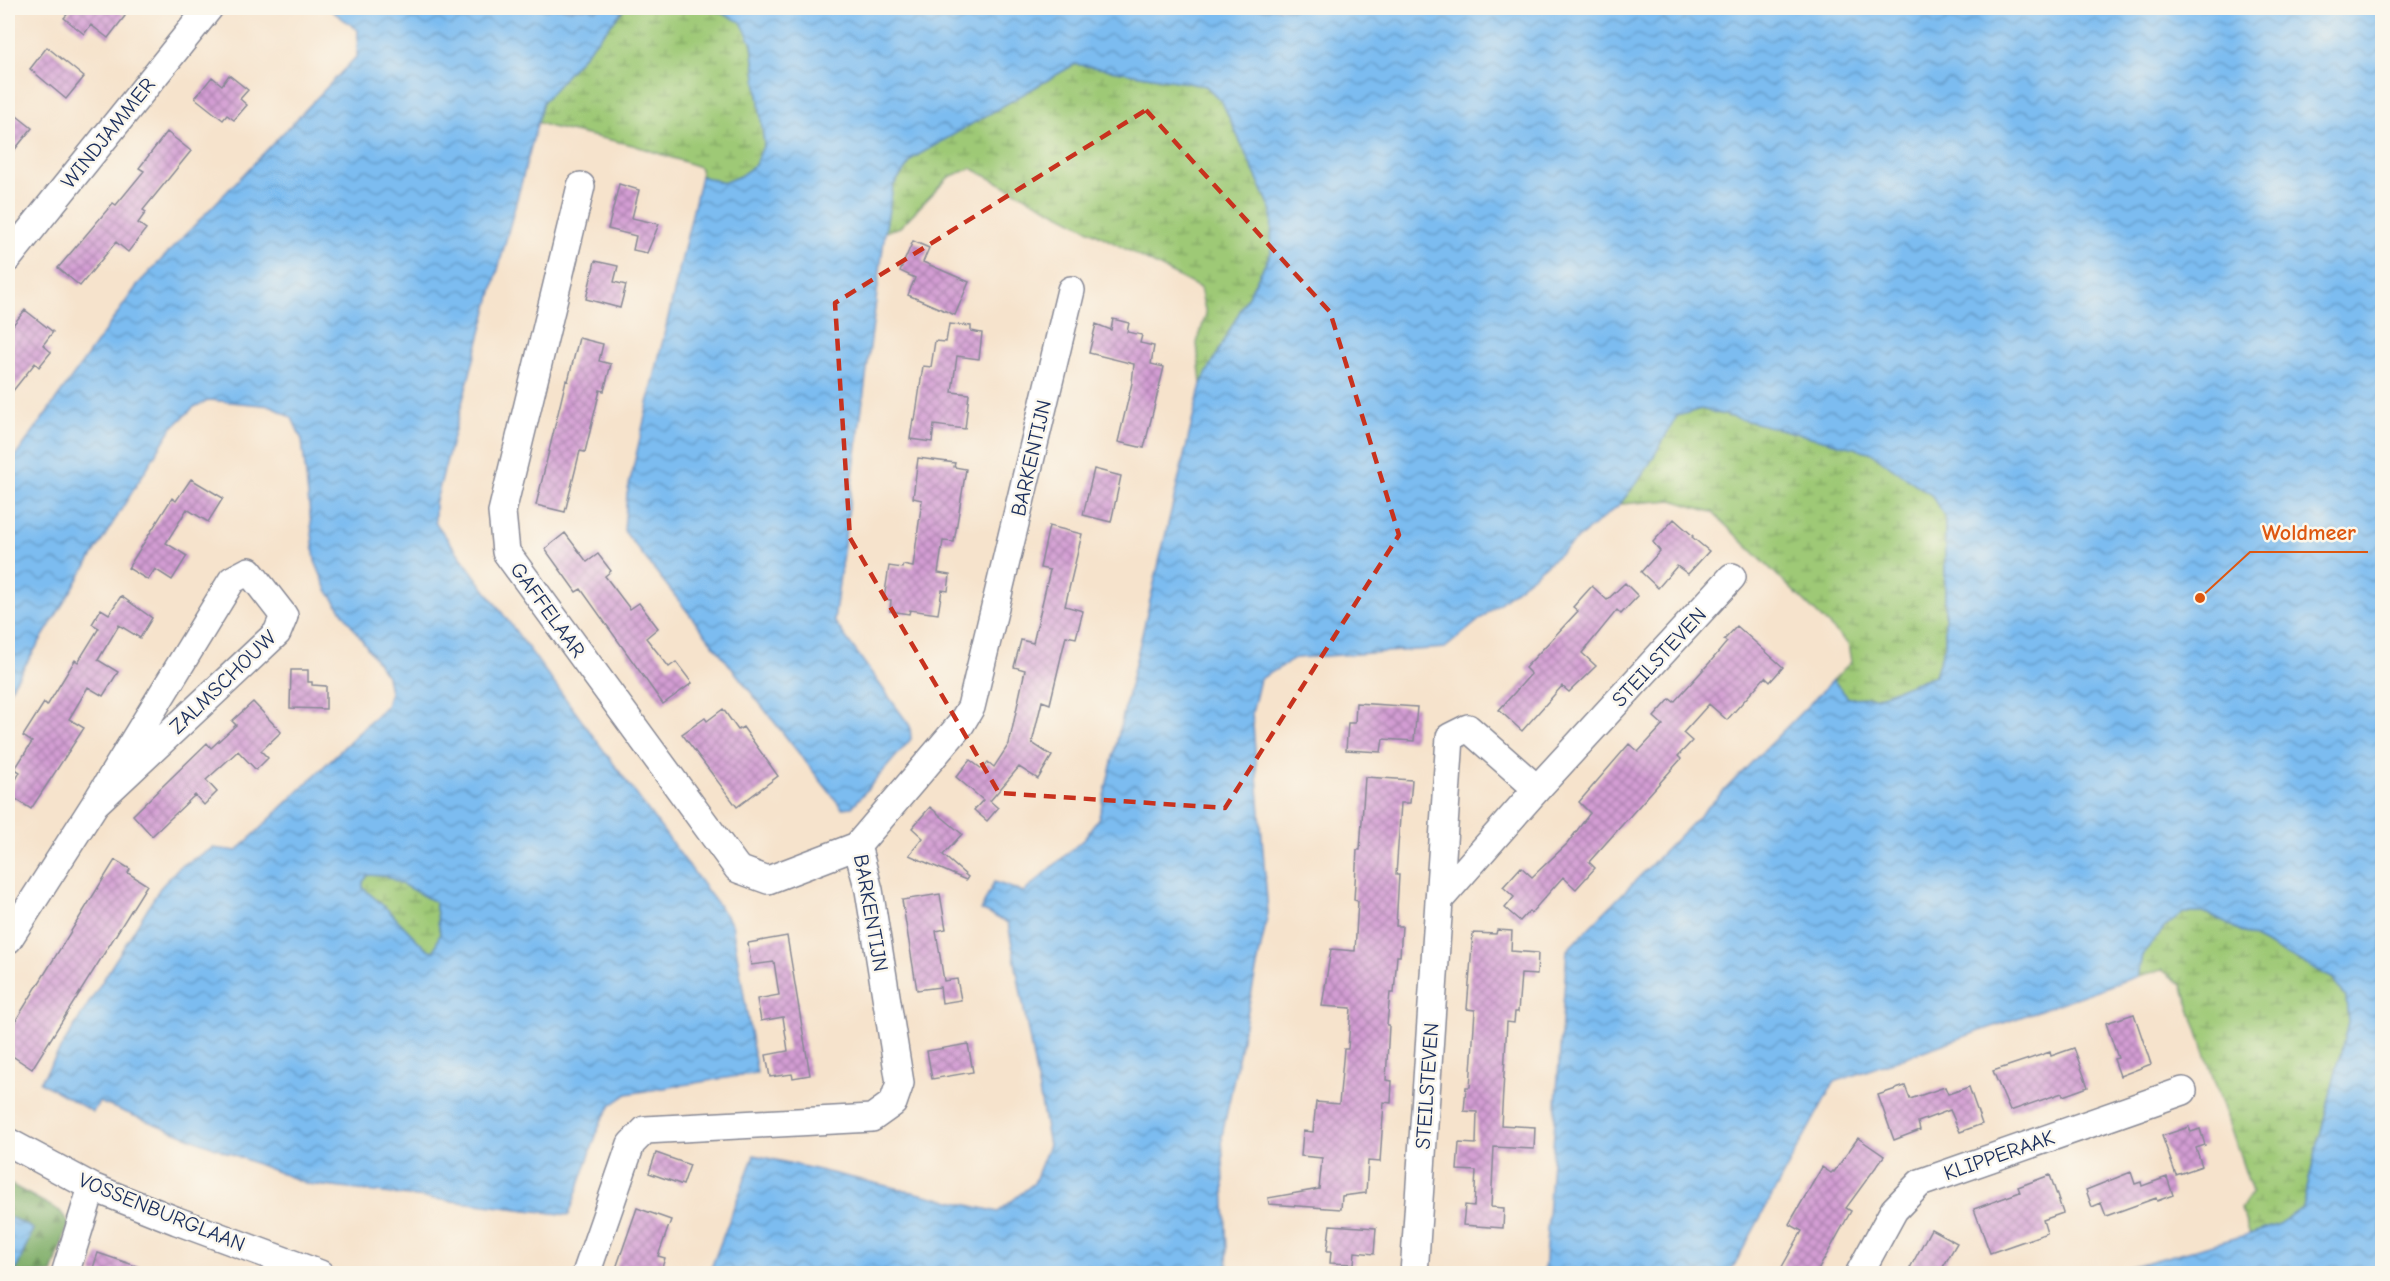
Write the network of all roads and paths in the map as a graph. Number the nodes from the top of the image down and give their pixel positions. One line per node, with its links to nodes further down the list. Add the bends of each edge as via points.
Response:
1 (209, 8): 3 (street, WINDJAMMER)
2 (581, 186): 8 (street, GAFFELAAR, via 502,512 506,552 738,868 768,880)
3 (8, 258)
4 (1071, 290): 8 (street, BARKENTIJN, via 971,707)
5 (1732, 578): 6 (street, STEILSTEVEN)
6 (1537, 789): 9 (street, STEILSTEVEN); 9 (street, STEILSTEVEN, via 1468,728 1450,737)
7 (95, 804): 7 (street, ZALMSCHOUW, via 232,580 249,571 284,616 277,633); 10 (street, ZALMSCHOUW)
8 (857, 846): 16 (street, BARKENTIJN, via 869,890 900,1083 893,1103 872,1118 645,1130 631,1144)
9 (1440, 899): 17 (street, STEILSTEVEN)
10 (8, 940)
11 (2183, 1091): 18 (street, KLIPPERAAK, via 1920,1183 1894,1210)
12 (8, 1142): 13 (street, VOSSENBURGLAAN)
13 (92, 1187): 14 (street); 15 (street, VOSSENBURGLAAN)
14 (65, 1274)
15 (320, 1274)
16 (586, 1274)
17 (1414, 1274)
18 (1859, 1274)

